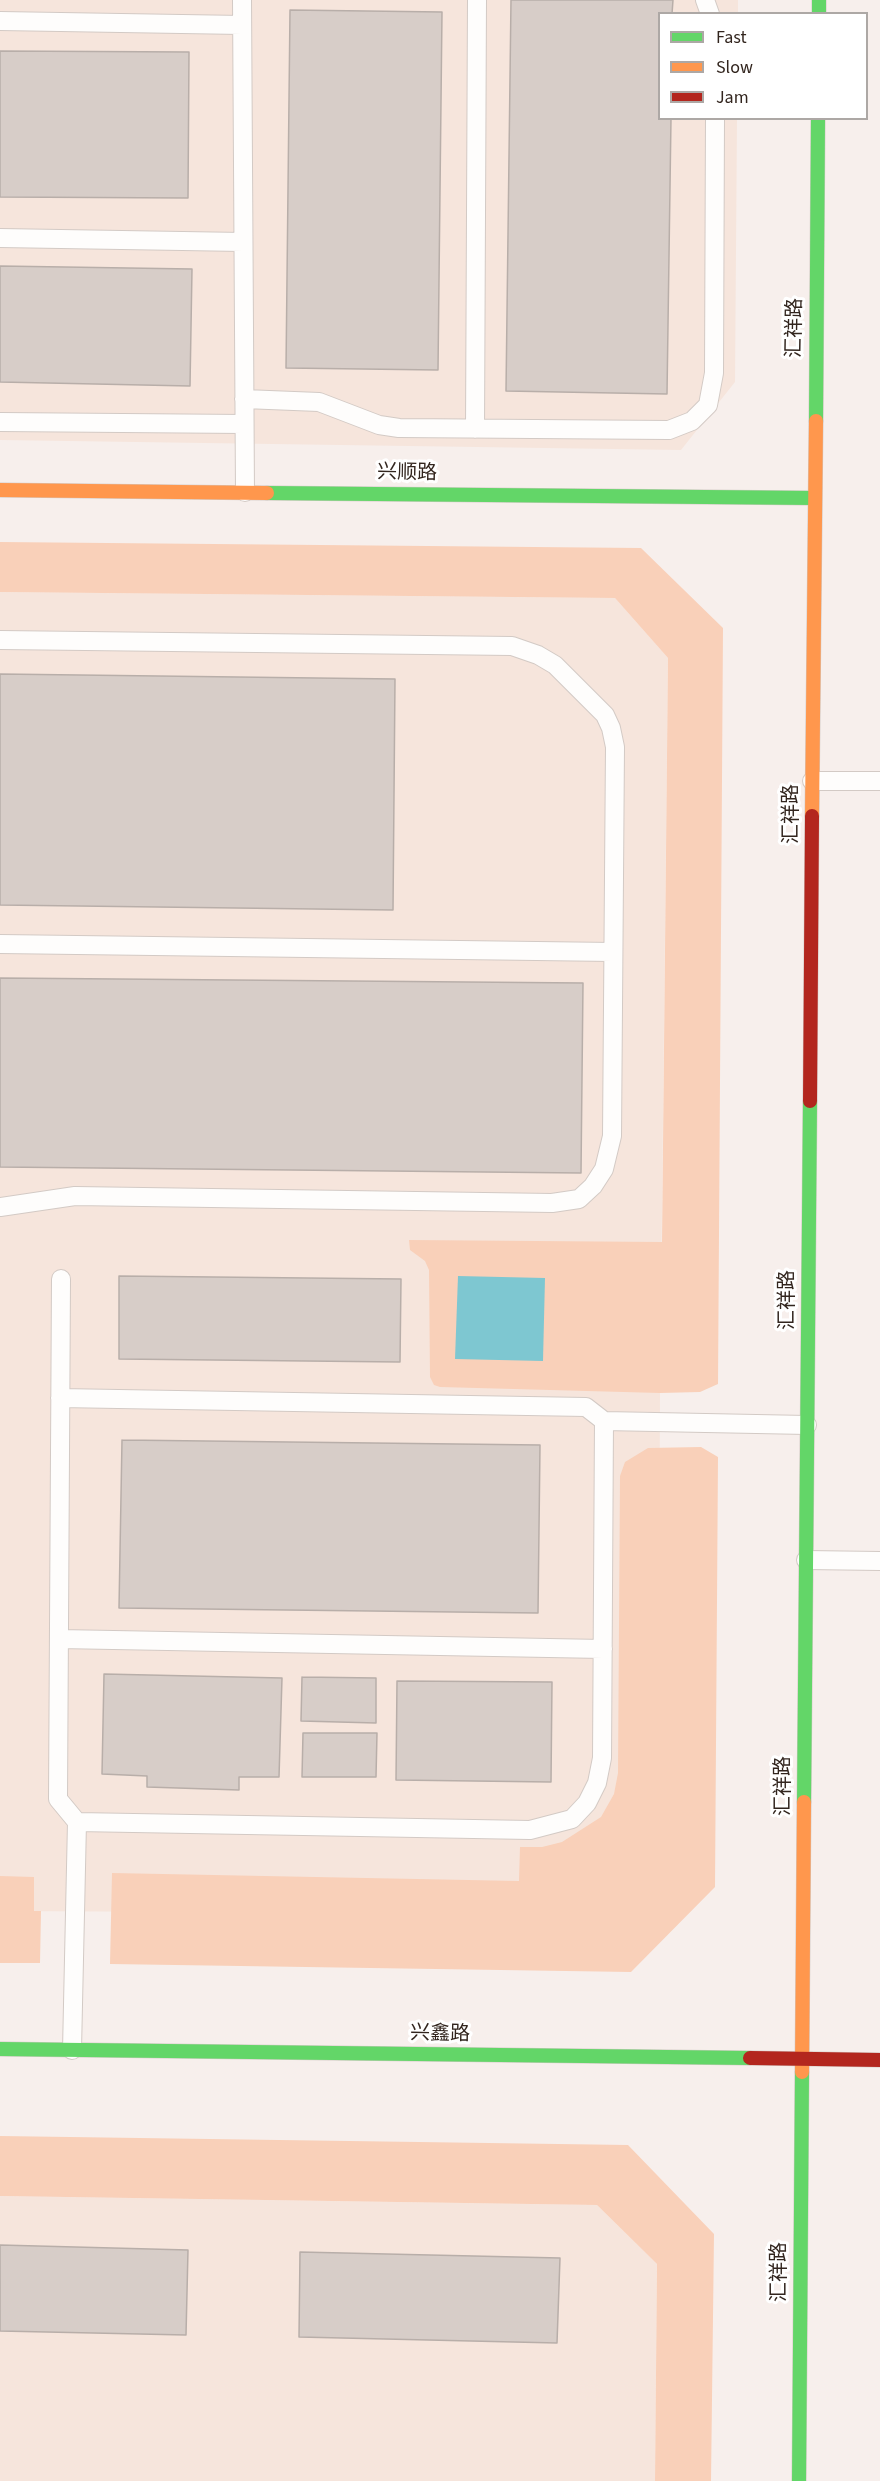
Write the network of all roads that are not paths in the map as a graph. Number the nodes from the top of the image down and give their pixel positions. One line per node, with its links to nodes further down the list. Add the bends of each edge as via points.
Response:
1 (242, 0): 4 (lane)
2 (477, 0): 12 (lane)
3 (0, 21): 4 (lane)
4 (242, 25): 8 (lane)
5 (715, 120): 12 (lane, via 714,373 708,405 692,421 669,430)
6 (818, 120): 15 (main road, 汇祥路)
7 (0, 238): 8 (lane)
8 (243, 242): 9 (lane)
9 (244, 399): 11 (lane); 12 (lane, via 319,402 379,425 399,428)
10 (0, 422): 11 (lane)
11 (244, 424): 14 (lane)
12 (475, 429)
13 (0, 490): 14 (main road, 兴顺路)
14 (245, 492): 15 (main road, 兴顺路)
15 (814, 498): 17 (main road, 汇祥路)
16 (0, 640): 20 (lane, via 512,646 538,655 555,665 605,715 611,728 615,747)
17 (812, 781): 18 (lane); 25 (main road, 汇祥路)
18 (880, 781)
19 (0, 944): 20 (lane)
20 (613, 952): 21 (lane, via 612,1136 604,1169 579,1199 552,1203 75,1196)
21 (0, 1207)
22 (61, 1279): 23 (lane)
23 (60, 1398): 24 (lane, via 586,1407); 28 (lane)
24 (604, 1421): 25 (lane); 29 (lane)
25 (807, 1425): 26 (main road, 汇祥路)
26 (806, 1560): 27 (lane); 33 (main road, 汇祥路)
27 (880, 1561)
28 (59, 1639): 29 (lane); 30 (lane, via 58,1799)
29 (603, 1649): 30 (lane, via 603,1758 597,1783 587,1803 572,1819 555,1825 530,1830)
30 (77, 1822): 32 (lane)
31 (0, 2049): 32 (main road, 兴鑫路)
32 (72, 2050): 33 (main road, 兴鑫路)
33 (802, 2060): 34 (main road, 兴鑫路); 35 (main road, 汇祥路)
34 (880, 2061)
35 (799, 2481)

